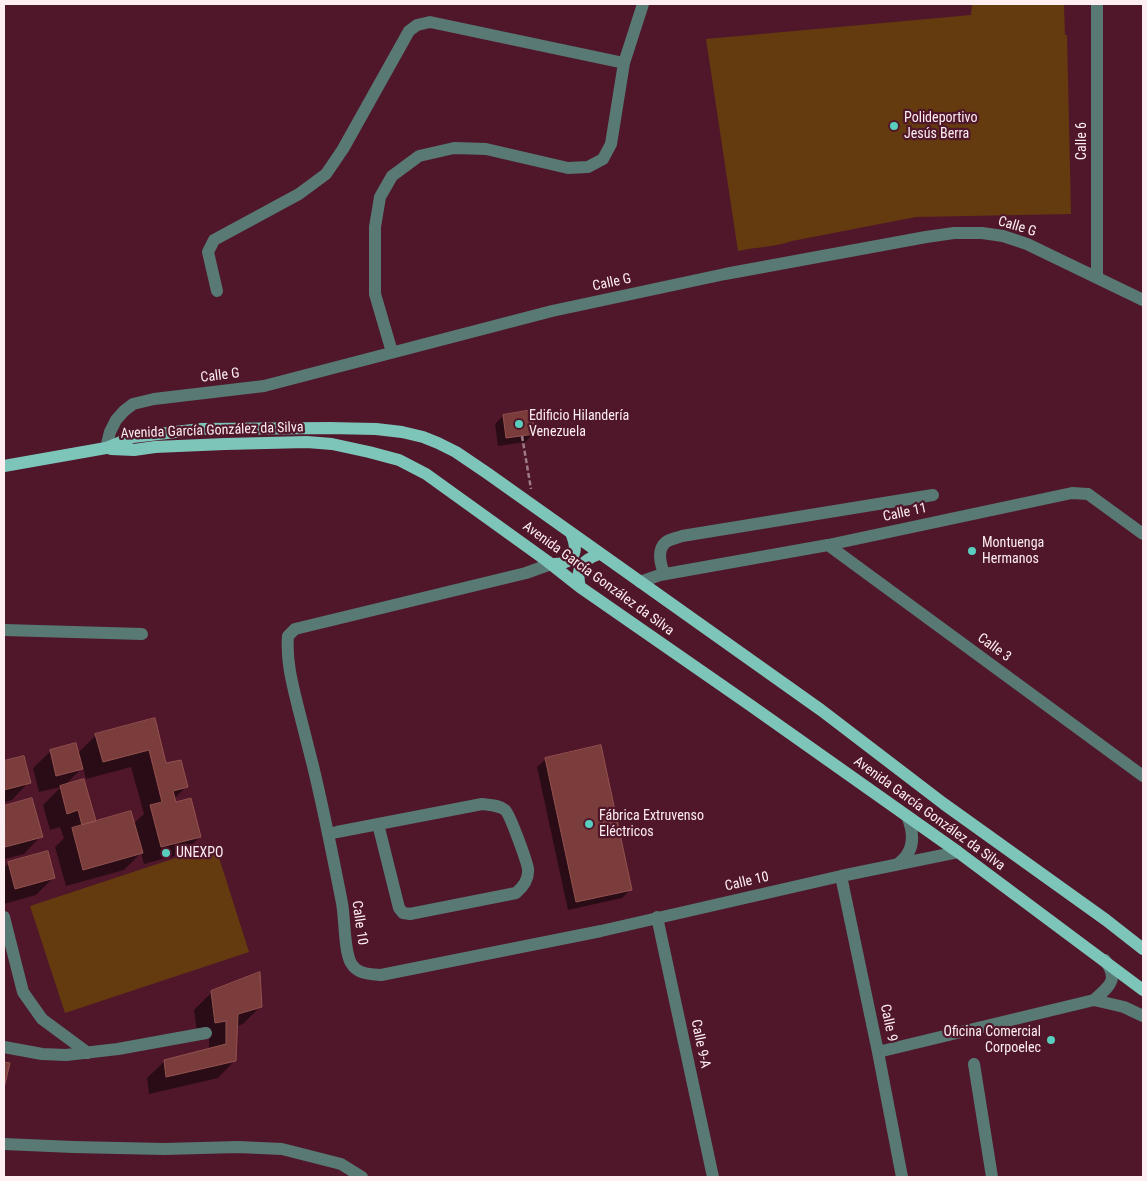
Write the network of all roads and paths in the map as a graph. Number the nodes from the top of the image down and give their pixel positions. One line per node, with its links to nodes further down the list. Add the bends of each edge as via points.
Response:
1 (643, 4): 3 (street)
2 (1097, 4): 4 (street, Calle 6)
3 (624, 64): 5 (street, via 430,22 417,25 409,30 326,174 299,194 214,240 208,252); 7 (street, via 610,144 603,159 588,167 568,168 486,149 454,148 419,156 392,176 380,198 375,227 375,294)
4 (1098, 277): 6 (street, Calle G); 7 (street, Calle G, via 1003,236 954,233 725,274 552,311)
5 (217, 291)
6 (1143, 300)
7 (392, 352): 9 (street, Calle G, via 264,386 133,404 116,420)
8 (522, 436): 12 (path)
9 (106, 448): 10 (main road); 12 (main road, Avenida García González da Silva, via 134,437 201,429 339,428 402,432 451,449); 17 (main road, Avenida García González da Silva, via 134,450 307,442 369,452 398,460 426,474)
10 (4, 466)
11 (933, 495): 18 (street, via 682,536 665,543 661,549)
12 (535, 508): 13 (main road, Avenida García González da Silva)
13 (571, 533): 16 (main road, Avenida García González da Silva); 17 (main road, via 576,551 567,561)
14 (1143, 534): 15 (street, Calle 11, via 1088,494 1072,493)
15 (828, 545): 18 (street, Calle 11); 24 (street, Calle 3)
16 (599, 554): 19 (main road, Avenida García González da Silva); 20 (main road, via 580,566)
17 (551, 564): 20 (main road, Avenida García González da Silva); 27 (street, Calle 10, via 526,573 295,629 288,636 291,678)
18 (662, 575): 19 (street, Calle 11); 21 (street)
19 (640, 582): 21 (main road, Avenida García González da Silva)
20 (580, 587): 25 (main road, Avenida García González da Silva)
21 (655, 593): 33 (main road, Avenida García González da Silva, via 821,710)
22 (4, 630): 23 (street)
23 (142, 634)
24 (1143, 776)
25 (907, 816): 28 (main road, Avenida García González da Silva); 29 (street, via 912,835 910,852)
26 (378, 824): 26 (street, via 399,908 404,913 516,893 527,878 528,869 510,818 505,810 494,805 482,804); 27 (street)
27 (328, 834): 32 (street, Calle 10, via 350,961 356,970 365,973 381,975)
28 (958, 852): 29 (street, Calle 10); 34 (main road, Avenida García González da Silva)
29 (896, 865): 30 (street, Calle 10)
30 (841, 876): 32 (street, Calle 10); 40 (street, Calle 9)
31 (4, 917): 41 (street, via 23,992 42,1019)
32 (657, 917): 45 (street, Calle 9-A)
33 (1143, 948)
34 (1105, 960): 35 (main road, Avenida García González da Silva); 36 (street, via 1113,978)
35 (1143, 990)
36 (1094, 1000): 37 (street, via 1124,1007); 40 (street)
37 (1143, 1016)
38 (206, 1033): 41 (street)
39 (4, 1047): 41 (street, via 66,1056)
40 (878, 1052): 46 (street, Calle 9)
41 (88, 1053)
42 (974, 1064): 47 (street)
43 (4, 1144): 44 (street, via 282,1149 341,1164)
44 (362, 1177)
45 (713, 1177)
46 (902, 1177)
47 (992, 1177)

